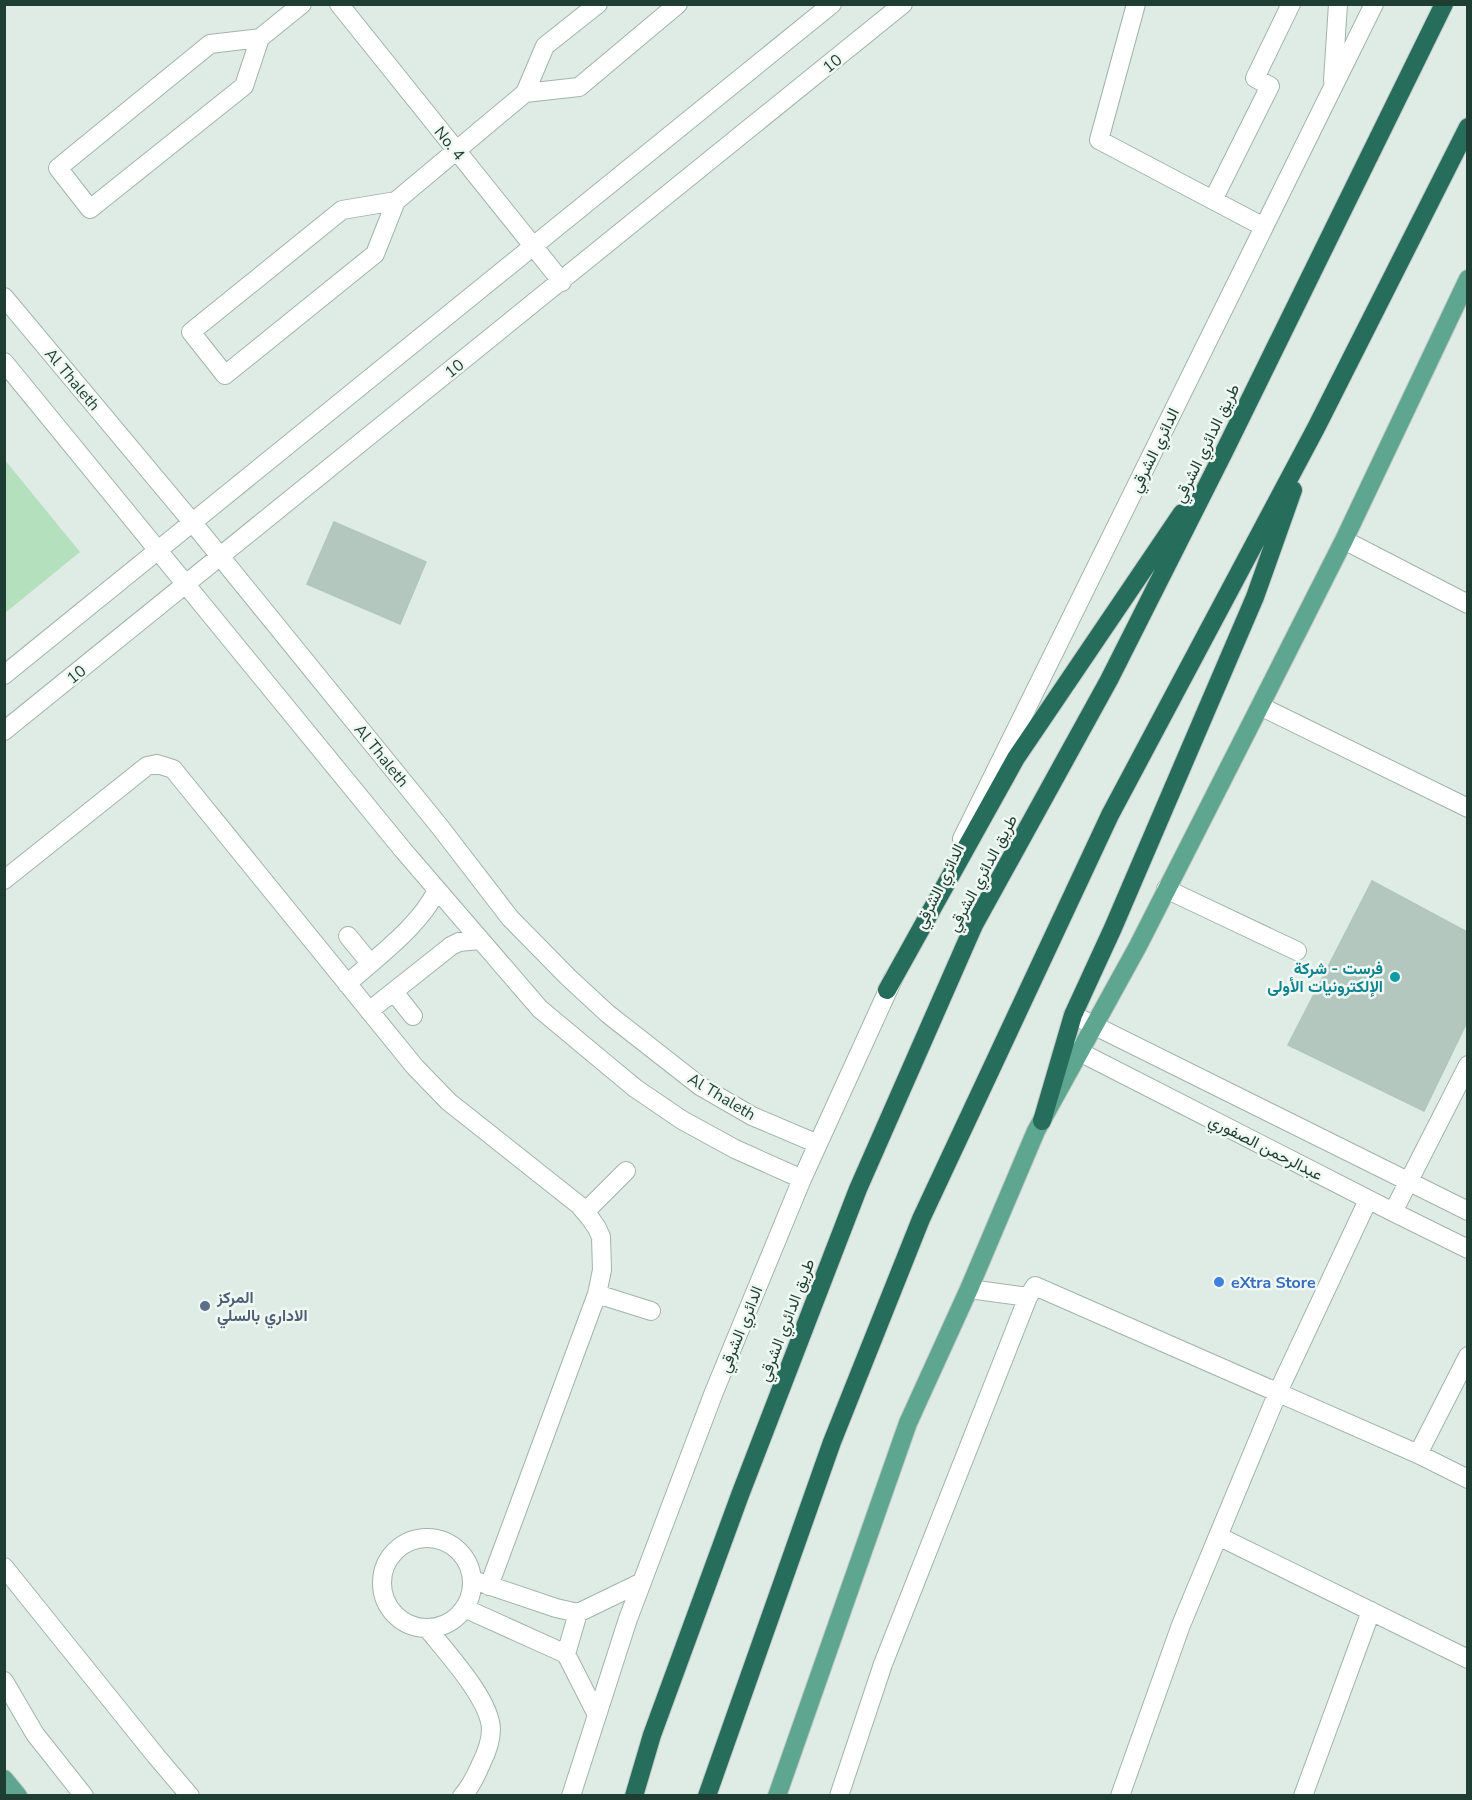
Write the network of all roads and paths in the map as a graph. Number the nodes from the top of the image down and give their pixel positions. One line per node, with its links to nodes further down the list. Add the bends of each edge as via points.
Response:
1 (302, 4): 12 (street)
2 (339, 4): 16 (street, No. 4)
3 (598, 4): 14 (street, via 545,46)
4 (678, 4): 14 (street, via 579,87)
5 (832, 4): 20 (street)
6 (903, 4): 22 (street, 10)
7 (1136, 4): 17 (street, via 1099,140)
8 (1291, 4): 17 (street, via 1255,78 1269,86)
9 (1338, 4): 13 (street)
10 (1374, 4): 13 (street, الدائري الشرقي)
11 (1444, 4): 26 (highway, طريق الدائري الشرقي)
12 (260, 38): 12 (street, via 244,86 90,209 58,168 210,44)
13 (1332, 90): 19 (street, الدائري الشرقي)
14 (525, 93): 16 (street)
15 (1467, 127): 25 (highway)
16 (457, 151): 18 (street); 20 (street, No. 4)
17 (1213, 200): 19 (street)
18 (396, 201): 18 (street, via 375,254 225,375 191,332 342,210)
19 (1264, 227): 45 (street, الدائري الشرقي)
20 (534, 247): 22 (street, No. 4); 27 (street)
21 (1467, 279): 28 (main road)
22 (561, 282): 30 (street, 10)
23 (4, 297): 27 (street, Al Thaleth)
24 (4, 362): 29 (street)
25 (1316, 428): 48 (highway, via 1255,597); 92 (highway, via 1110,815 921,1219 832,1442)
26 (1224, 452): 45 (highway, via 1016,758); 91 (highway, طريق الدائري الشرقي, via 1109,680 974,925 858,1189 736,1506 652,1735)
27 (193, 523): 29 (street); 30 (street, Al Thaleth)
28 (1344, 540): 32 (street); 34 (main road)
29 (159, 550): 31 (street); 33 (street)
30 (221, 557): 31 (street, 10); 54 (street, Al Thaleth, via 510,918 568,977 608,1014 700,1086 752,1116)
31 (187, 584): 35 (street, 10); 39 (street)
32 (1467, 604)
33 (4, 675)
34 (1260, 706): 36 (street); 38 (main road)
35 (4, 731)
36 (1467, 808)
37 (4, 880): 44 (street, via 140,771 162,765 176,773)
38 (1166, 889): 42 (street); 50 (main road)
39 (437, 890): 41 (street); 43 (street, via 428,908)
40 (348, 936): 43 (street)
41 (480, 940): 46 (street, via 451,946); 56 (street, via 540,1009 635,1088 735,1149)
42 (1297, 951)
43 (370, 963): 44 (street)
44 (347, 984): 47 (street)
45 (887, 990): 54 (street, الدائري الشرقي)
46 (394, 992): 47 (street); 49 (street)
47 (369, 1011): 59 (street, via 448,1102)
48 (1073, 1015): 50 (street, عبدالرحمن الصفوري); 51 (highway)
49 (413, 1016)
50 (1094, 1026): 51 (main road); 57 (street, عبدالرحمن الصفوري)
51 (1072, 1048): 53 (highway); 58 (street, عبدالرحمن الصفوري)
52 (1467, 1065): 57 (street)
53 (1042, 1121): 63 (main road)
54 (818, 1144): 56 (street, الدائري الشرقي)
55 (626, 1171): 59 (street)
56 (802, 1179): 73 (street, الدائري الشرقي, via 714,1392)
57 (1407, 1182): 60 (street); 61 (street, عبدالرحمن الصفوري)
58 (1368, 1200): 60 (street, عبدالرحمن الصفوري); 68 (street)
59 (585, 1212): 64 (street, via 601,1237 602,1270)
60 (1393, 1212): 62 (street, عبدالرحمن الصفوري)
61 (1467, 1212)
62 (1467, 1249)
63 (969, 1289): 65 (street); 93 (main road, via 908,1424)
64 (597, 1294): 66 (street); 74 (street)
65 (1028, 1298): 68 (street, via 1035,1286); 94 (street, via 883,1664)
66 (651, 1311)
67 (1467, 1356): 69 (street)
68 (1278, 1392): 69 (street); 71 (street)
69 (1418, 1454): 70 (street)
70 (1467, 1479)
71 (1218, 1536): 76 (street); 95 (street, via 1181,1625)
72 (4, 1567): 88 (street)
73 (642, 1582): 77 (street); 83 (street, الدائري الشرقي)
74 (481, 1583): 75 (street); 77 (street); 78 (street, via 460,1552 434,1538 405,1544 393,1553 385,1565 384,1595 400,1619)
75 (465, 1608): 78 (street, via 442,1626); 79 (street)
76 (1371, 1611): 80 (street); 96 (street)
77 (578, 1613): 79 (street)
78 (427, 1628): 89 (street, via 488,1712 491,1728 484,1758)
79 (566, 1654): 83 (street)
80 (1467, 1659)
81 (4, 1681): 84 (street)
82 (4, 1696): 84 (street)
83 (597, 1714): 90 (street, الدائري الشرقي)
84 (35, 1734): 87 (street)
85 (4, 1779): 86 (main road)
86 (18, 1796)
87 (84, 1796)
88 (190, 1796)
89 (462, 1796)
90 (571, 1796)
91 (634, 1796)
92 (706, 1796)
93 (777, 1796)
94 (839, 1796)
95 (1120, 1796)
96 (1303, 1796)

